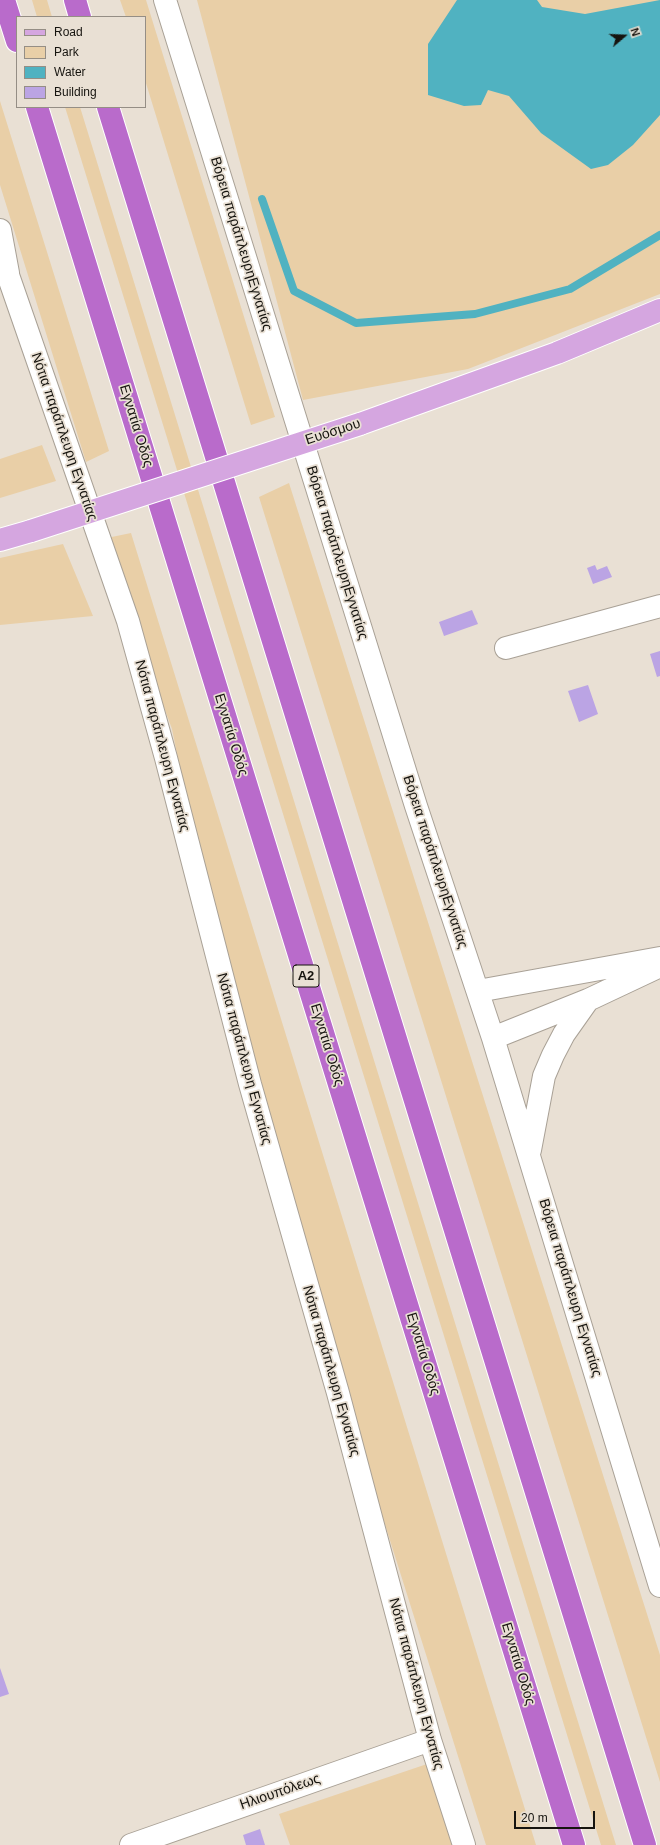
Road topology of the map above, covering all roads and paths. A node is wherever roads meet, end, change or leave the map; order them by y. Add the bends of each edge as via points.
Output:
1 (4, 0) edge
2 (75, 0) edge
3 (165, 0) edge
4 (80, 16) edge
5 (16, 38) edge
6 (37, 108) edge
7 (108, 108) edge
8 (0, 230) edge
9 (4, 269) edge
10 (660, 310) edge
11 (0, 540) edge
12 (660, 606) edge
13 (506, 648) dead end
14 (660, 958) edge
15 (660, 966) edge
16 (478, 991) junction
17 (588, 1000) junction
18 (493, 1038) junction
19 (529, 1155) junction
20 (660, 1586) edge
21 (430, 1740) junction
22 (131, 1845) edge
23 (464, 1845) edge
24 (574, 1845) edge
25 (645, 1845) edge

1 - 5 highway
2 - 4 highway
3 - 16 street, Βόρεια παράπλευρηΕγνατίας via 414,799
6 - 24 highway, Εγνατία Οδός / Α2
7 - 25 highway
8 - 9 street, Νότια παράπλευρη Εγνατίας
9 - 21 street, Νότια παράπλευρη Εγνατίας via 128,621 250,1084 338,1393
10 - 11 main road, Ευόσμου, bridge via 557,353 360,424
12 - 13 street
14 - 16 street
15 - 17 street
16 - 18 street, Βόρεια παράπλευρη Εγνατίας
17 - 18 street
17 - 19 street via 564,1034 544,1076
18 - 19 street, Βόρεια παράπλευρη Εγνατίας
19 - 20 street, Βόρεια παράπλευρη Εγνατίας
21 - 22 street, Ηλιουπόλεως
21 - 23 street, Νότια παράπλευρη Εγνατίας

